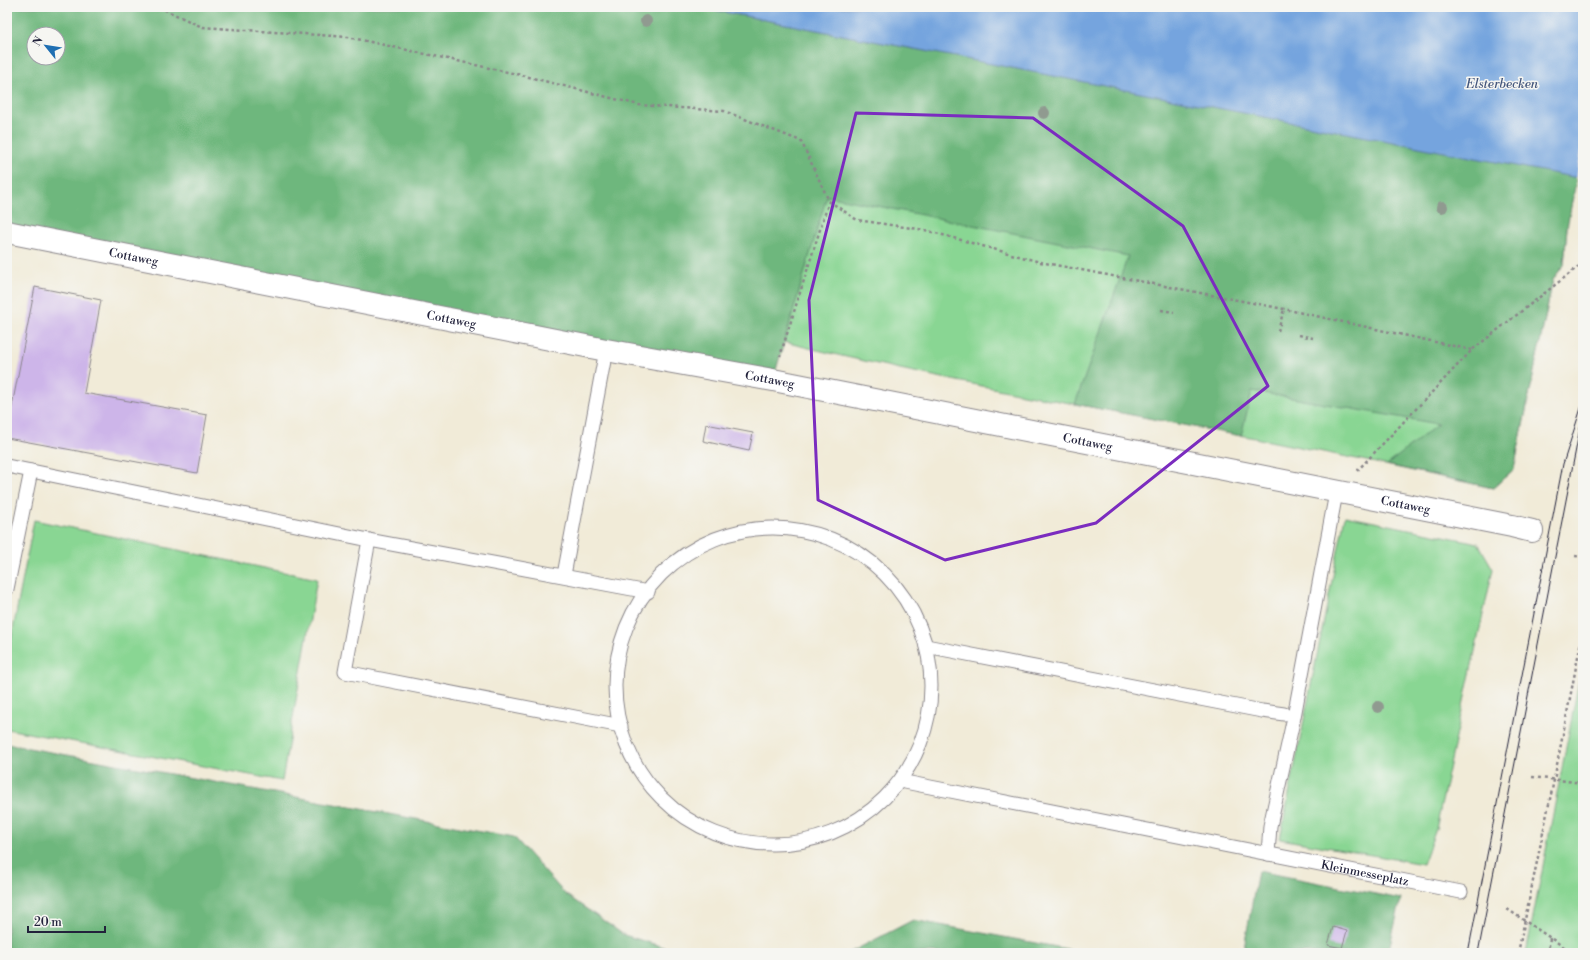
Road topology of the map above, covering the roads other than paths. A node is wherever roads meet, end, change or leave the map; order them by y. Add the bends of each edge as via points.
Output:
1 (7, 232) edge
2 (606, 350) junction
3 (7, 466) edge
4 (31, 471) junction
5 (1336, 492) junction
6 (1532, 531) dead end
7 (369, 540) junction
8 (564, 575) junction
9 (7, 589) edge
10 (648, 592) junction
11 (926, 646) junction
12 (1284, 714) dead end
13 (621, 726) junction
14 (900, 781) junction
15 (1268, 854) junction
16 (1461, 892) dead end

1 - 2 street, Cottaweg
2 - 5 street, Cottaweg via 773,380
2 - 8 lane
3 - 4 lane
4 - 7 lane
4 - 9 lane
5 - 6 street, Cottaweg
5 - 15 lane via 1294,717 1270,826
7 - 8 lane
7 - 13 lane via 345,672
8 - 10 lane
10 - 11 lane via 671,566 684,556 722,537 761,529 802,531 838,542 875,565 903,596 914,615
10 - 13 lane via 636,609 618,657 617,707
11 - 12 lane via 1262,712
11 - 14 lane via 930,666 929,715 922,738
13 - 14 lane via 626,743 643,776 658,794 674,809 704,828 744,842 785,844 819,838 863,816 883,800
14 - 15 lane, Kleinmesseplatz
15 - 16 lane, Kleinmesseplatz

